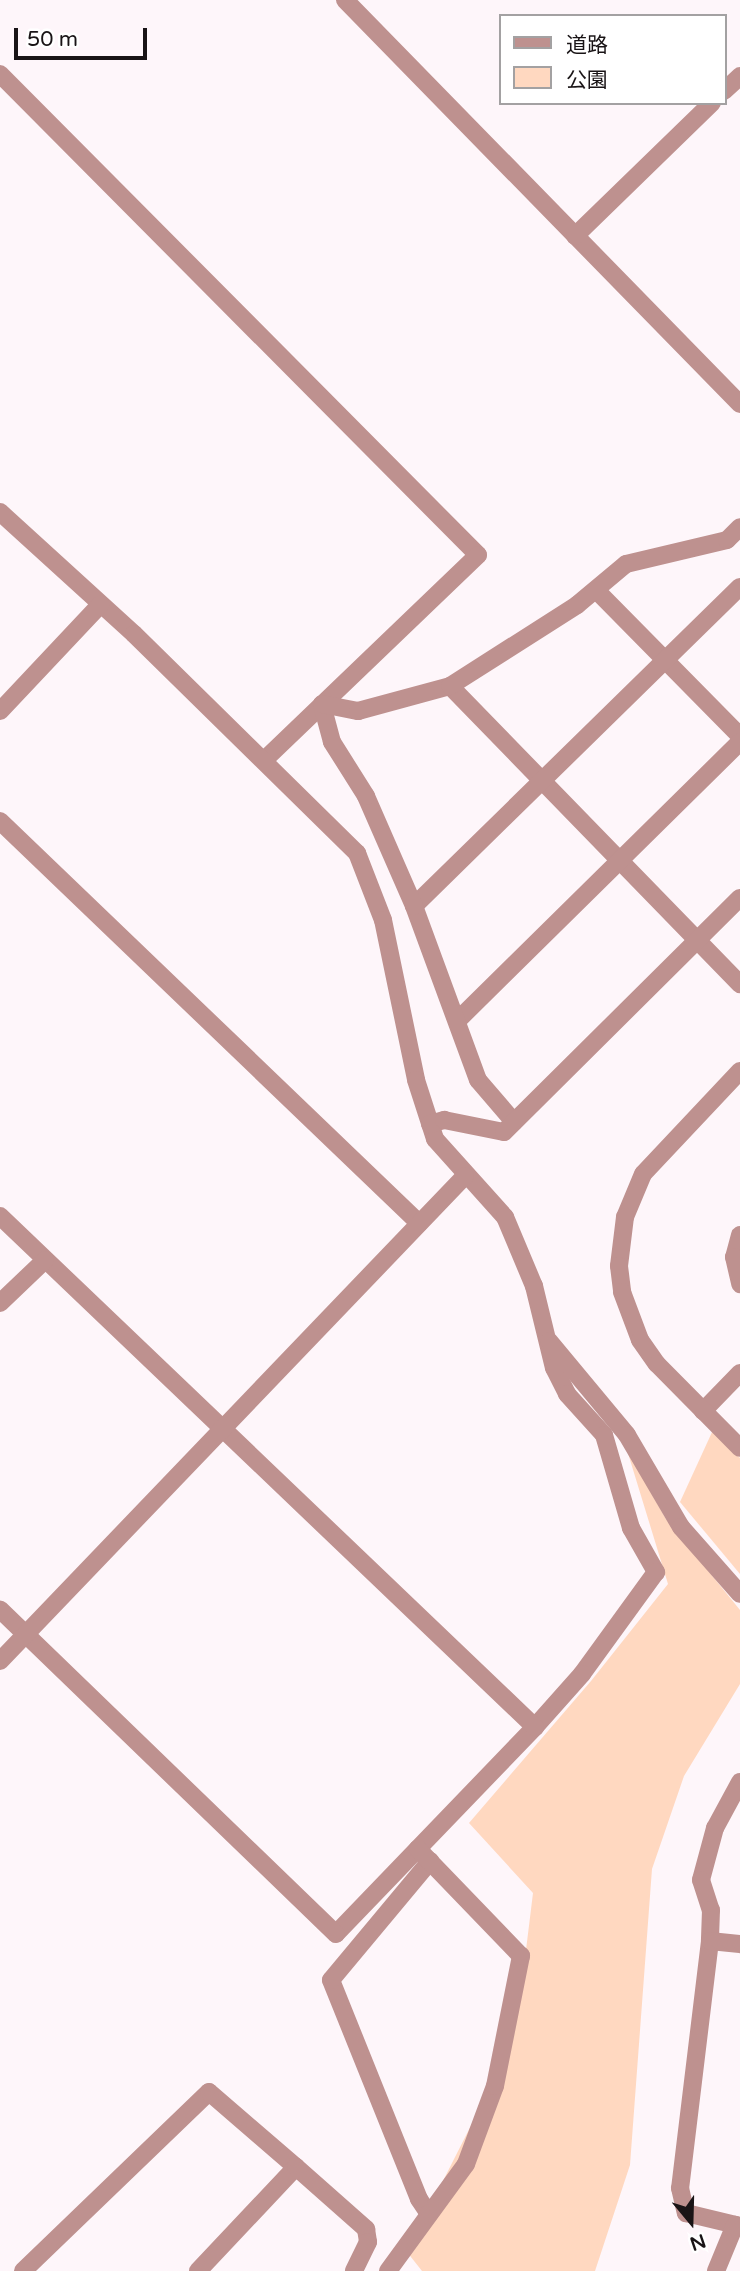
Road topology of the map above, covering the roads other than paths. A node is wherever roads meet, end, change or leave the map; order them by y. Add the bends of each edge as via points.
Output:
1 (345, 0) edge
2 (0, 74) edge
3 (740, 76) edge
4 (726, 89) edge
5 (710, 105) edge
6 (575, 236) junction
7 (740, 404) edge
8 (0, 512) edge
9 (740, 527) edge
10 (740, 587) edge
11 (596, 590) junction
12 (100, 605) junction
13 (664, 660) junction
14 (450, 685) junction
15 (322, 704) junction
16 (0, 711) edge
17 (740, 736) edge
18 (740, 743) edge
19 (264, 760) junction
20 (541, 779) junction
21 (0, 821) edge
22 (619, 861) junction
23 (740, 898) edge
24 (414, 906) junction
25 (697, 940) junction
26 (740, 984) edge
27 (457, 1021) junction
28 (740, 1072) edge
29 (514, 1122) junction
30 (430, 1125) junction
31 (465, 1176) junction
32 (0, 1216) edge
33 (419, 1223) junction
34 (740, 1235) edge
35 (45, 1260) junction
36 (740, 1284) edge
37 (0, 1303) edge
38 (549, 1341) junction
39 (740, 1373) edge
40 (703, 1410) junction
41 (221, 1428) junction
42 (740, 1448) edge
43 (740, 1594) edge
44 (0, 1610) edge
45 (25, 1634) junction
46 (0, 1661) edge
47 (535, 1727) junction
48 (740, 1782) edge
49 (424, 1855) junction
50 (709, 1941) junction
51 (740, 1944) edge
52 (296, 2167) junction
53 (429, 2214) junction
54 (737, 2226) edge
55 (23, 2271) edge
56 (198, 2271) edge
57 (354, 2271) edge
58 (388, 2271) edge
59 (716, 2271) edge

1 - 6 street
2 - 15 street via 478,555
3 - 4 street
5 - 6 street
6 - 7 street
8 - 12 street
9 - 11 street via 727,540 626,565
10 - 13 street
11 - 13 street
11 - 14 street via 476,673
12 - 16 street
12 - 19 street
13 - 17 street
13 - 20 street
14 - 15 street via 358,711
14 - 20 street
15 - 19 street
15 - 24 street via 332,742 366,796
18 - 22 street
19 - 30 street via 357,853 383,920 416,1080
20 - 22 street
20 - 24 street
21 - 33 street
22 - 25 street
22 - 27 street
23 - 25 street
24 - 27 street
25 - 26 street
25 - 29 street
27 - 29 street via 478,1080
28 - 40 street via 643,1174 620,1242 622,1292 640,1340
29 - 30 street via 503,1132 444,1119
30 - 31 street via 435,1139
31 - 33 street
31 - 38 street via 505,1217 534,1286
32 - 35 street
33 - 41 street
34 - 36 street via 734,1257
35 - 37 street
35 - 41 street via 128,1333
38 - 43 street via 627,1435 681,1527
38 - 47 street via 566,1394 604,1435 631,1528 656,1572 591,1663
39 - 40 street
40 - 42 street
41 - 45 street
41 - 47 street
44 - 45 street
45 - 46 street
45 - 49 street via 336,1934
47 - 49 street
48 - 50 street via 715,1828 701,1880 711,1910
49 - 53 street via 331,1980
49 - 53 street via 521,1956 495,2086 466,2164
50 - 51 street
50 - 54 street via 680,2203 694,2217
52 - 55 street via 209,2092
52 - 56 street
52 - 57 street via 366,2229 368,2242
53 - 58 street
54 - 59 street

